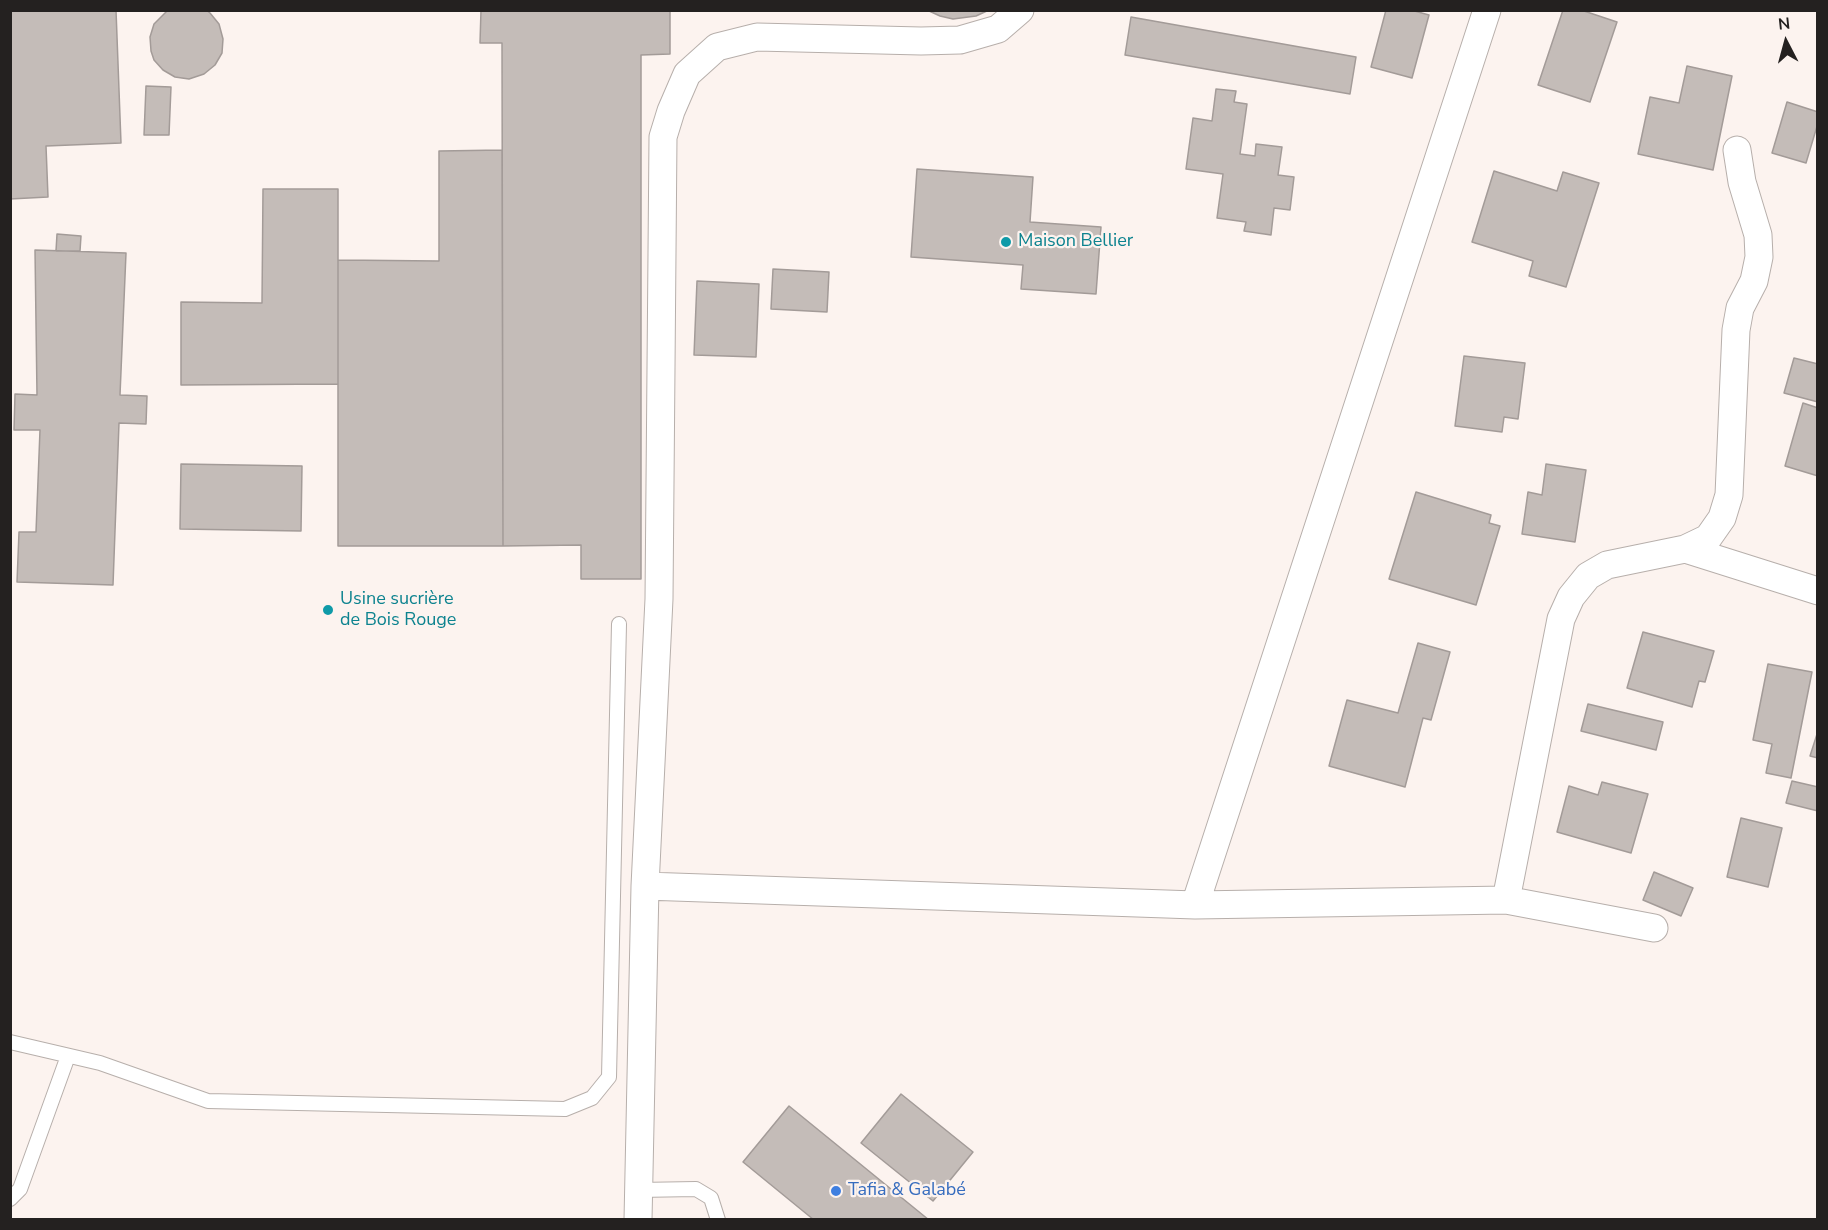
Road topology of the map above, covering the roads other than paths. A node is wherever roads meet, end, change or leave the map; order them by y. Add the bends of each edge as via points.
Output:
1 (1020, 10) edge
2 (1487, 10) edge
3 (1737, 150) dead end
4 (1685, 549) junction
5 (1818, 591) edge
6 (619, 624) dead end
7 (645, 886) junction
8 (1506, 900) junction
9 (1195, 905) junction
10 (1654, 928) dead end
11 (10, 1042) edge
12 (68, 1056) junction
13 (638, 1190) junction
14 (10, 1199) edge
15 (638, 1220) edge
16 (718, 1220) edge

1 - 7 street via 998,29 960,40 758,37 717,47 687,74 671,111 663,137 659,599
2 - 9 street
3 - 4 street via 1758,235 1759,257 1736,330 1729,495 1722,518 1708,538
4 - 5 street
4 - 8 street via 1607,565 1588,576 1571,597 1561,619
6 - 12 lane via 609,1077 592,1098 565,1109 208,1101 100,1063
7 - 9 street
7 - 13 street
8 - 9 street
8 - 10 street
11 - 12 lane
12 - 14 lane via 20,1189
13 - 15 street
13 - 16 lane via 696,1189 711,1198

